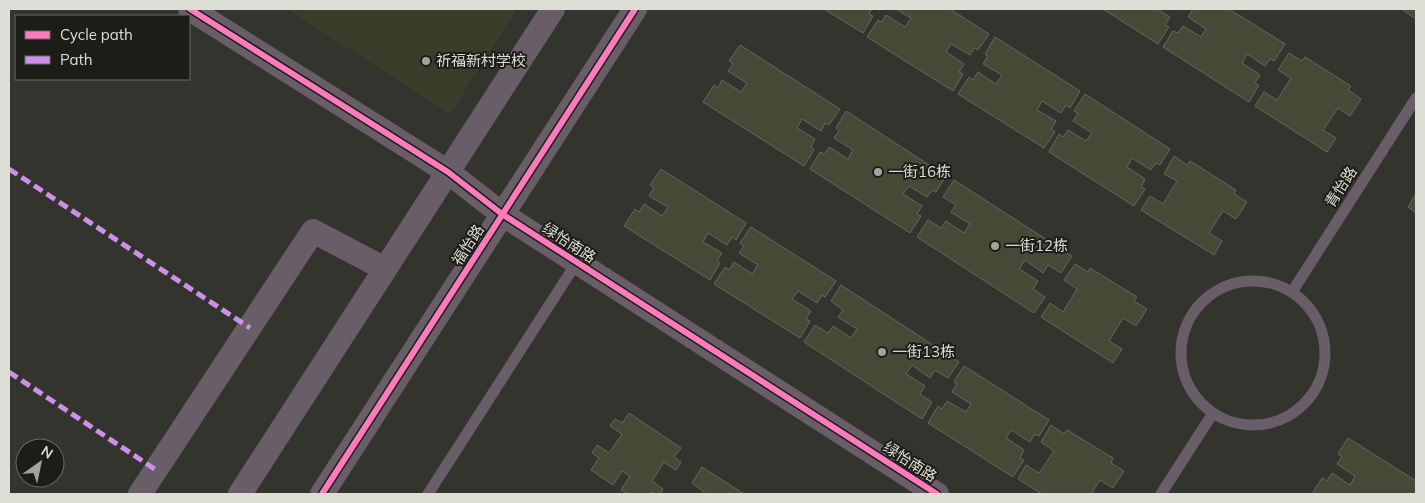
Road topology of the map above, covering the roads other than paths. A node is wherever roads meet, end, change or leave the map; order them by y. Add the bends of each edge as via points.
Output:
1 (190, 9) edge
2 (553, 9) edge
3 (635, 9) edge
4 (1416, 98) edge
5 (448, 172) junction
6 (502, 214) junction
7 (577, 262) junction
8 (385, 269) junction
9 (1292, 292) junction
10 (1213, 413) junction
11 (140, 494) edge
12 (240, 494) edge
13 (322, 494) edge
14 (428, 494) edge
15 (937, 494) edge
16 (1161, 494) edge

1 - 5 street, 绿怡南路
2 - 5 street
3 - 6 street, 福怡路
4 - 9 lane, 青怡路
5 - 6 street, 绿怡南路
5 - 8 street
6 - 7 street, 绿怡南路
6 - 13 street, 福怡路
7 - 14 lane
7 - 15 street, 绿怡南路
8 - 11 street via 313,231
8 - 12 street
9 - 10 lane via 1276,284 1242,281 1210,294 1187,321 1180,355 1183,372 1200,402
9 - 10 lane via 1316,317 1322,333 1325,350 1318,384 1296,411 1264,424 1246,425
10 - 16 lane

